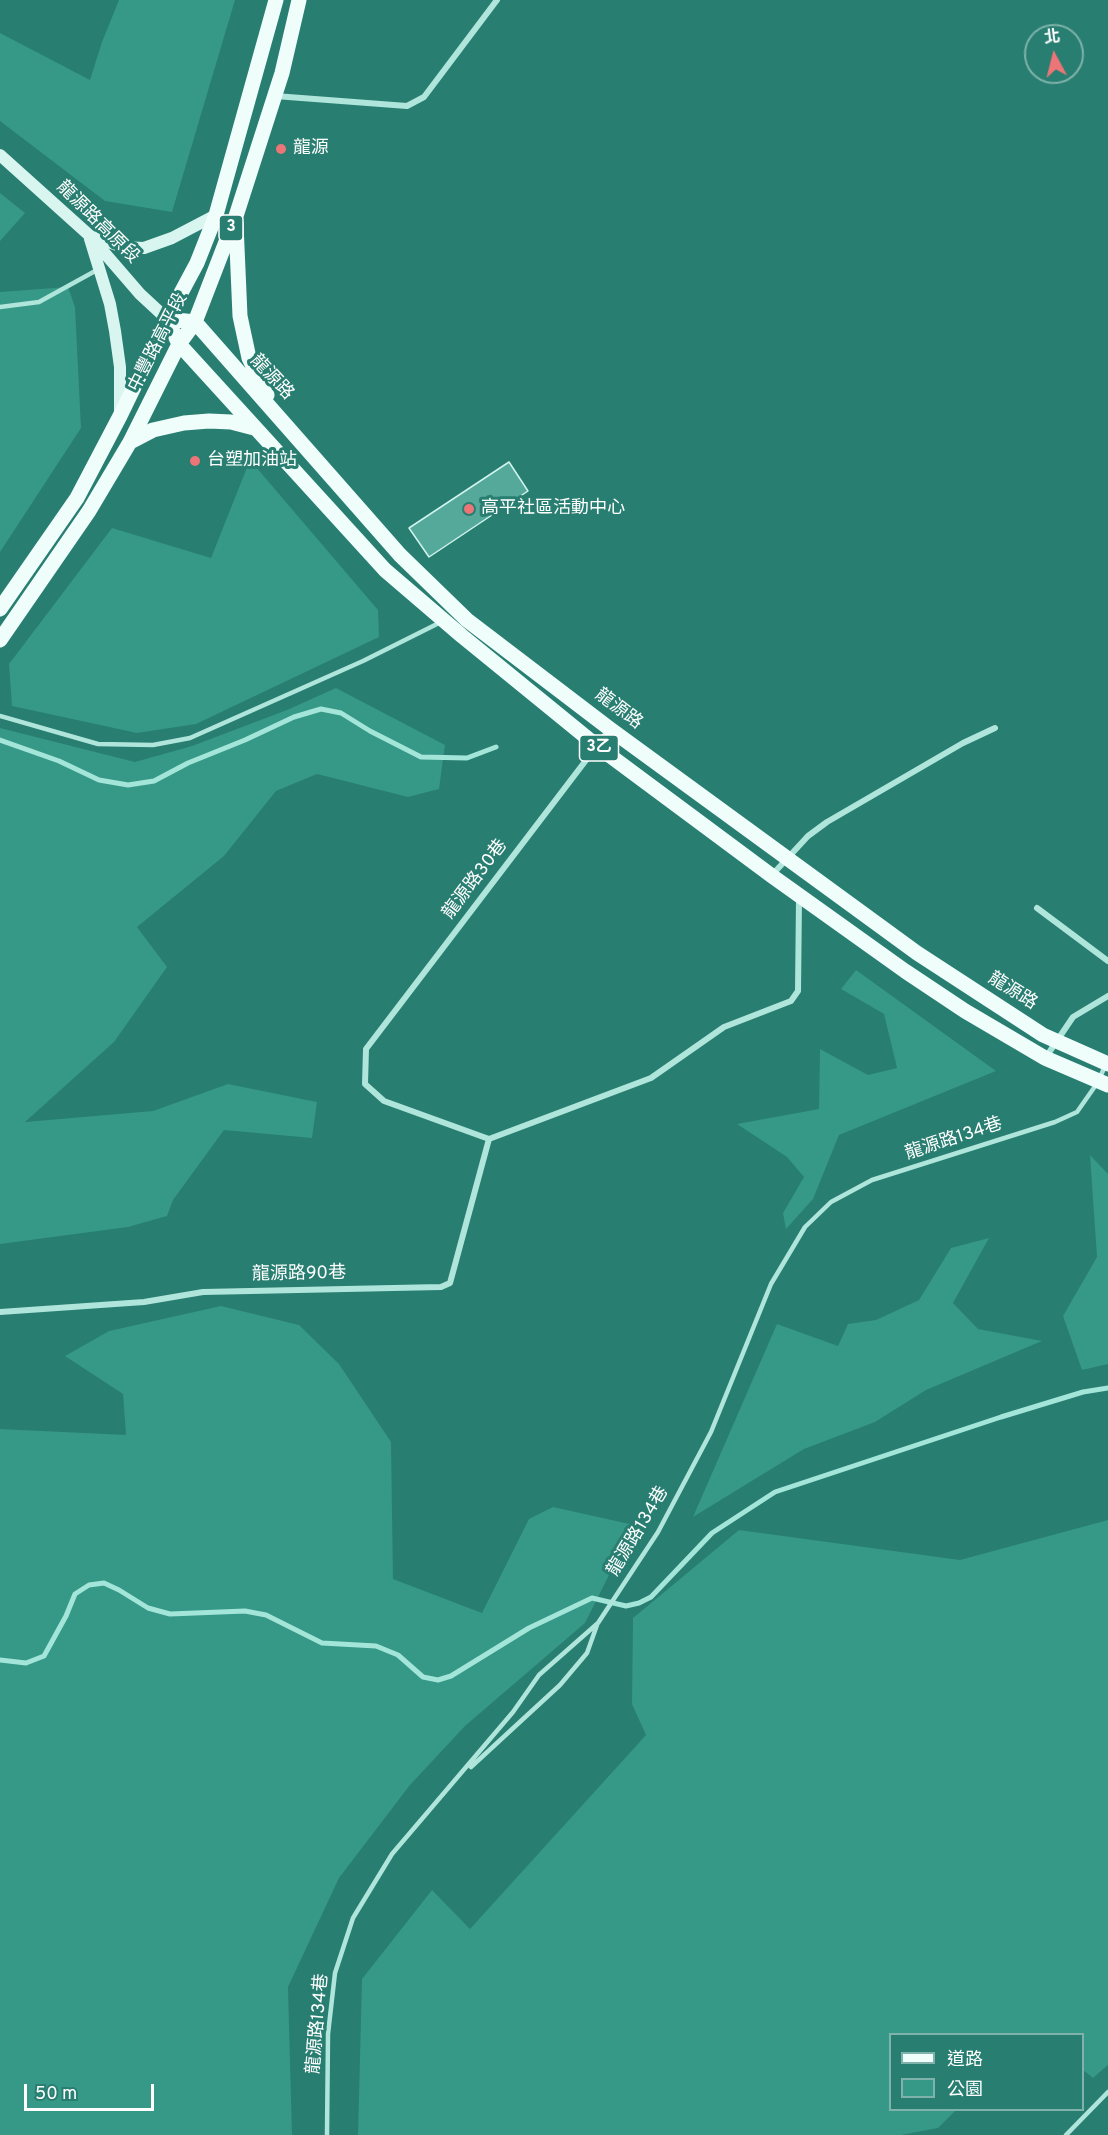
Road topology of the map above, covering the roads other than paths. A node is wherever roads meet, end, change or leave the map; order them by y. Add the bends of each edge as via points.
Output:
1 (276, 0) edge
2 (299, 0) edge
3 (497, 0) edge
4 (252, 91) junction
5 (275, 96) junction
6 (0, 155) edge
7 (216, 215) junction
8 (236, 216) junction
9 (89, 235) junction
10 (99, 268) junction
11 (0, 307) edge
12 (167, 319) junction
13 (195, 322) junction
14 (179, 344) junction
15 (275, 411) junction
16 (120, 416) junction
17 (254, 428) junction
18 (130, 442) junction
19 (0, 609) edge
20 (444, 621) junction
21 (0, 640) edge
22 (0, 716) edge
23 (995, 728) dead end
24 (610, 729) junction
25 (597, 746) junction
26 (786, 859) junction
27 (772, 876) junction
28 (799, 895) junction
29 (1036, 908) dead end
30 (1108, 961) edge
31 (1108, 996) edge
32 (1055, 1041) junction
33 (1045, 1058) junction
34 (1107, 1064) edge
35 (1103, 1083) edge
36 (489, 1140) junction
37 (0, 1312) edge
38 (597, 1623) junction
39 (456, 1781) junction
40 (1108, 2092) edge
41 (327, 2135) edge
42 (1066, 2135) edge

1 - 4 main road, 中豐路高平段 / 3
2 - 5 main road, 中豐路高平段 / 3
3 - 5 street via 424,97 407,106
4 - 5 main road
4 - 7 main road, 中豐路高平段 / 3
5 - 8 main road, 中豐路高平段 / 3
6 - 9 street, 龍源路高原段
7 - 9 street via 144,248 123,247
7 - 12 main road, 中豐路高平段 / 3 via 197,263
8 - 13 main road, 中豐路高平段 / 3
8 - 15 main road via 240,316 249,358
9 - 10 street
9 - 12 street, 龍源路高原段
10 - 11 lane via 39,302
10 - 16 street via 115,331
12 - 13 main road
12 - 14 main road, 3乙
12 - 16 main road, 中豐路高平段 / 3
13 - 14 main road, 中豐路高平段 / 3
13 - 15 main road, 龍源路 / 3乙
14 - 17 main road, 3乙
14 - 18 main road, 中豐路高平段 / 3
15 - 24 main road, 龍源路 / 3乙 via 400,555 442,597
16 - 19 main road, 中豐路高平段 / 3 via 77,498
17 - 18 main road via 231,422 184,423 153,430
17 - 20 main road, 3乙 via 385,570
18 - 21 main road, 中豐路高平段 / 3 via 89,511
20 - 22 lane via 190,738 153,746 98,744
20 - 25 main road, 3乙
23 - 26 street via 827,822
24 - 25 street, 龍源路30巷
24 - 26 main road, 龍源路 / 3乙
25 - 27 main road, 3乙
25 - 36 street, 龍源路30巷 via 366,1049 365,1084 384,1101
26 - 27 street
26 - 32 main road, 龍源路 / 3乙 via 917,952
27 - 28 main road, 3乙
28 - 33 main road, 3乙 via 965,1011
28 - 36 street via 798,991 791,1000 724,1027 651,1078
29 - 30 street
31 - 32 street via 1073,1017
32 - 33 street
32 - 34 main road, 龍源路 / 3乙
33 - 35 main road, 3乙
34 - 35 lane, 龍源路134巷
35 - 38 lane, 龍源路134巷 via 1077,1112 872,1180 831,1202 805,1227 771,1284 711,1432 658,1532
36 - 37 street, 龍源路90巷 via 450,1282 441,1287 202,1292 144,1302
38 - 39 lane, 龍源路134巷 via 539,1675
38 - 39 lane via 587,1653 560,1685
39 - 41 lane, 龍源路134巷 via 392,1854 353,1918 335,1973 328,2034
40 - 42 lane

